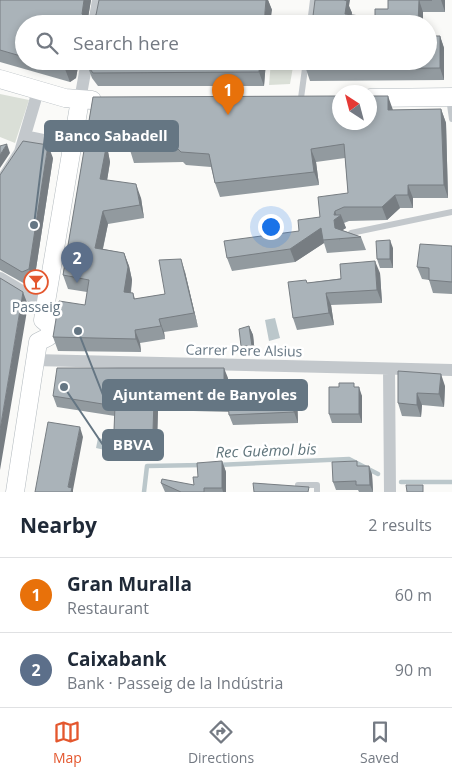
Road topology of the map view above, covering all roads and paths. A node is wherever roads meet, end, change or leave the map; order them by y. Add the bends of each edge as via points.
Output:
1 (98, 0) edge
2 (313, 0) edge
3 (96, 15) edge
4 (311, 15) edge
5 (85, 70) edge
6 (305, 70) edge
7 (0, 79) edge
8 (38, 91) junction
9 (450, 96) edge
10 (282, 98) edge
11 (301, 98) junction
12 (320, 98) edge
13 (377, 98) edge
14 (80, 100) junction
15 (108, 100) edge
16 (452, 119) edge
17 (25, 136) junction
18 (73, 146) junction
19 (0, 183) edge
20 (452, 212) edge
21 (351, 233) edge
22 (0, 278) edge
23 (48, 293) junction
24 (34, 360) junction
25 (389, 369) junction
26 (452, 370) edge
27 (298, 485) edge
28 (15, 492) edge
29 (317, 492) edge
30 (390, 492) edge

1 - 3 street
2 - 4 lane
5 - 14 street
6 - 11 lane
7 - 8 street
8 - 14 street
8 - 17 street
9 - 13 street
9 - 16 lane
10 - 11 street
11 - 12 street
14 - 15 street
14 - 18 street
17 - 18 street
17 - 19 street via 20,152
18 - 23 street
20 - 21 lane
22 - 23 street via 30,296
23 - 24 street via 43,320 51,331 48,337 38,342
24 - 25 street, Carrer Pere Alsius
24 - 28 street
25 - 26 street, Carrer Pere Alsius
25 - 30 street
27 - 29 lane via 318,486

